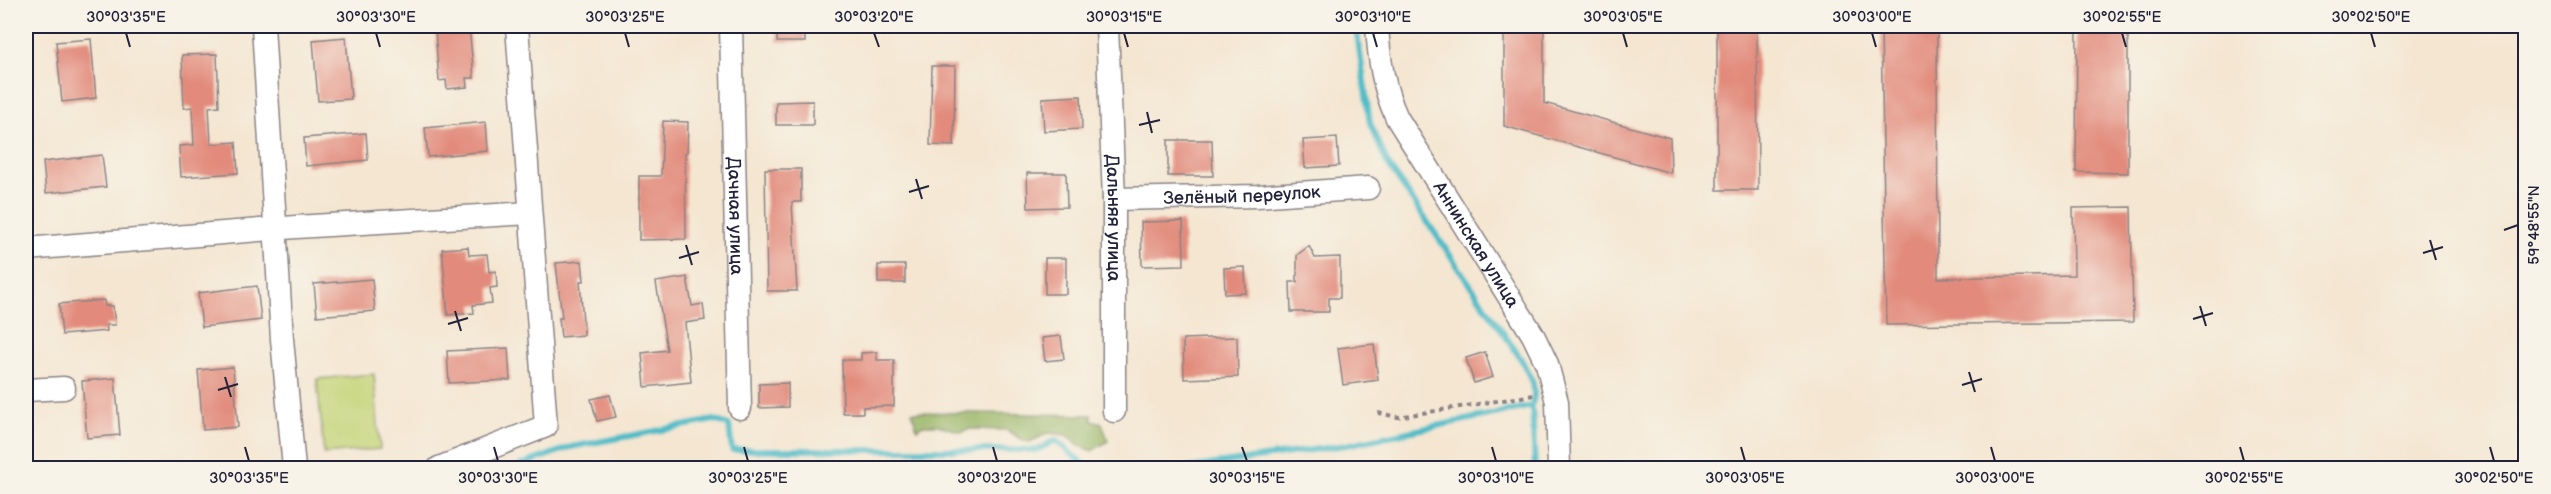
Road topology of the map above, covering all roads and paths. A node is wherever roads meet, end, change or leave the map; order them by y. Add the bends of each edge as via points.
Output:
1 (263, 26) edge
2 (517, 26) edge
3 (731, 26) edge
4 (1107, 26) edge
5 (1377, 26) edge
6 (1368, 188) dead end
7 (1114, 198) junction
8 (530, 213) junction
9 (276, 228) junction
10 (26, 249) edge
11 (64, 388) dead end
12 (26, 390) edge
13 (1524, 398) dead end
14 (740, 408) dead end
15 (1114, 411) dead end
16 (1378, 413) dead end
17 (294, 468) edge
18 (439, 468) edge
19 (1559, 468) edge

1 - 9 street
2 - 8 street
3 - 14 street, Дачная улица
4 - 7 street, Дальняя улица
5 - 19 street, Аннинская улица via 1382,73 1397,118 1547,363 1557,402
6 - 7 street, Зелёный переулок via 1257,196
7 - 15 street, Дальняя улица
8 - 9 street
8 - 18 street via 546,426
9 - 10 street
9 - 17 street
11 - 12 street
13 - 16 path via 1398,417

